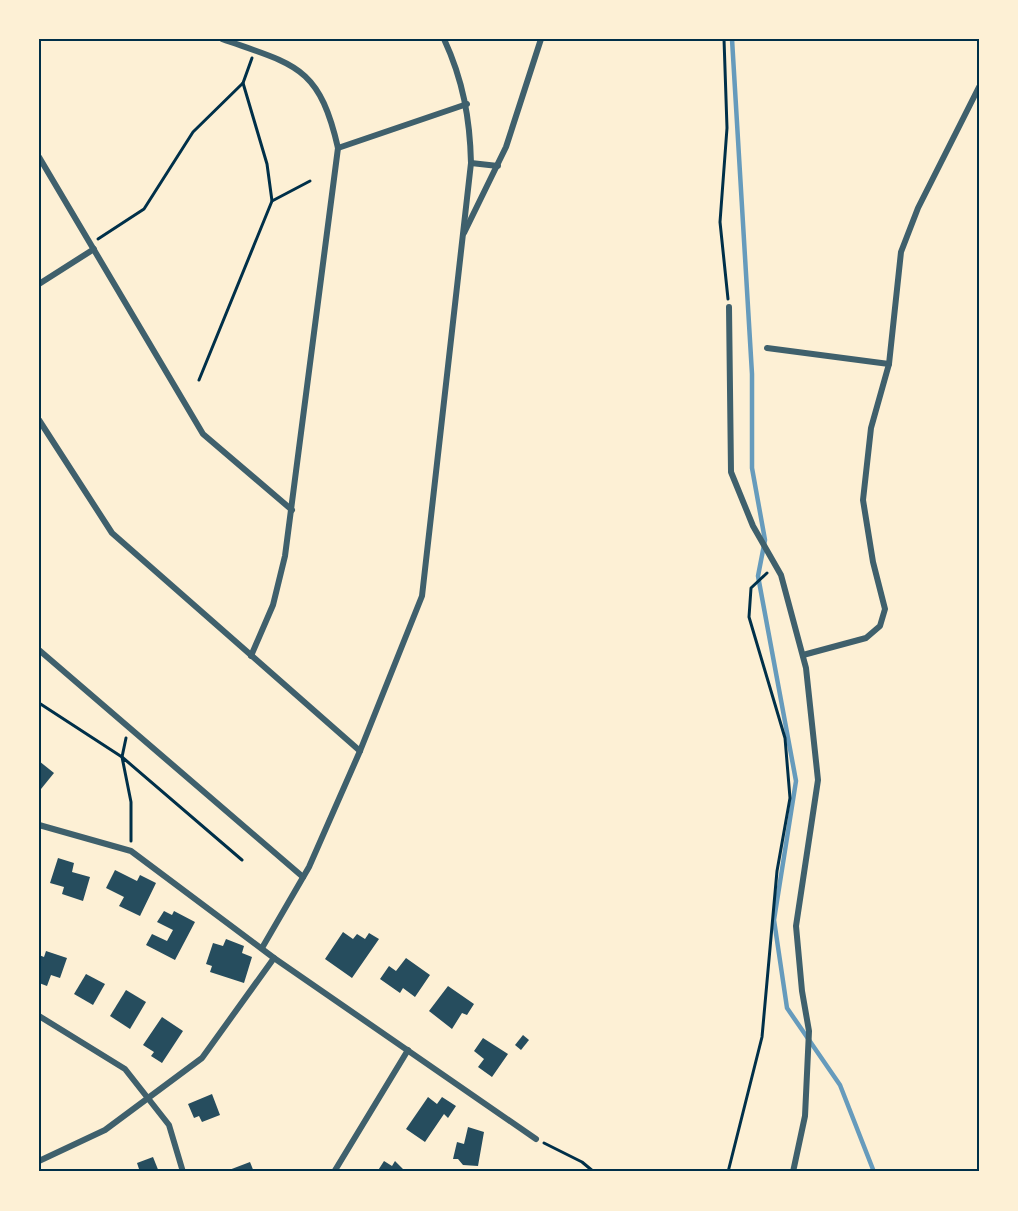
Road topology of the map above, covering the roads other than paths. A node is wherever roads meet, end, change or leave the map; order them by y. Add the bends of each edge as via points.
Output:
1 (222, 39) edge
2 (444, 39) edge
3 (541, 39) edge
4 (979, 87) edge
5 (467, 104) junction
6 (338, 148) junction
7 (39, 157) edge
8 (471, 164) junction
9 (498, 166) junction
10 (461, 237) junction
11 (94, 249) junction
12 (39, 284) edge
13 (729, 307) road end
14 (767, 348) dead end
15 (889, 364) junction
16 (39, 420) edge
17 (292, 510) junction
18 (39, 650) edge
19 (803, 655) junction
20 (251, 656) junction
21 (360, 751) junction
22 (39, 825) edge
23 (303, 878) junction
24 (262, 948) junction
25 (274, 958) junction
26 (39, 1016) edge
27 (408, 1050) junction
28 (148, 1099) junction
29 (536, 1139) road end
30 (39, 1161) edge
31 (183, 1172) edge
32 (334, 1172) edge
33 (793, 1172) edge

1 - 6 street via 299,69 319,92 331,118
2 - 5 street via 458,69
3 - 9 street
4 - 15 street via 918,208 901,252
5 - 6 street
5 - 8 street
6 - 17 street
7 - 11 street
8 - 9 street
8 - 10 street
9 - 10 street
10 - 21 street via 422,596
11 - 12 street
11 - 17 street via 203,434
13 - 19 street via 731,472 753,526 781,575
14 - 15 street
15 - 19 street via 871,428 863,500 885,609 880,626 866,638
16 - 20 street via 112,533
17 - 20 street via 273,605
18 - 23 street
19 - 33 street via 818,780 796,926 809,1032 805,1116
20 - 21 street
21 - 23 street
22 - 24 street via 130,851
23 - 24 street
24 - 25 street
25 - 27 street
25 - 28 street via 202,1058
26 - 28 street via 125,1069
27 - 29 street
27 - 32 street
28 - 30 street via 105,1130
28 - 31 street via 169,1125

